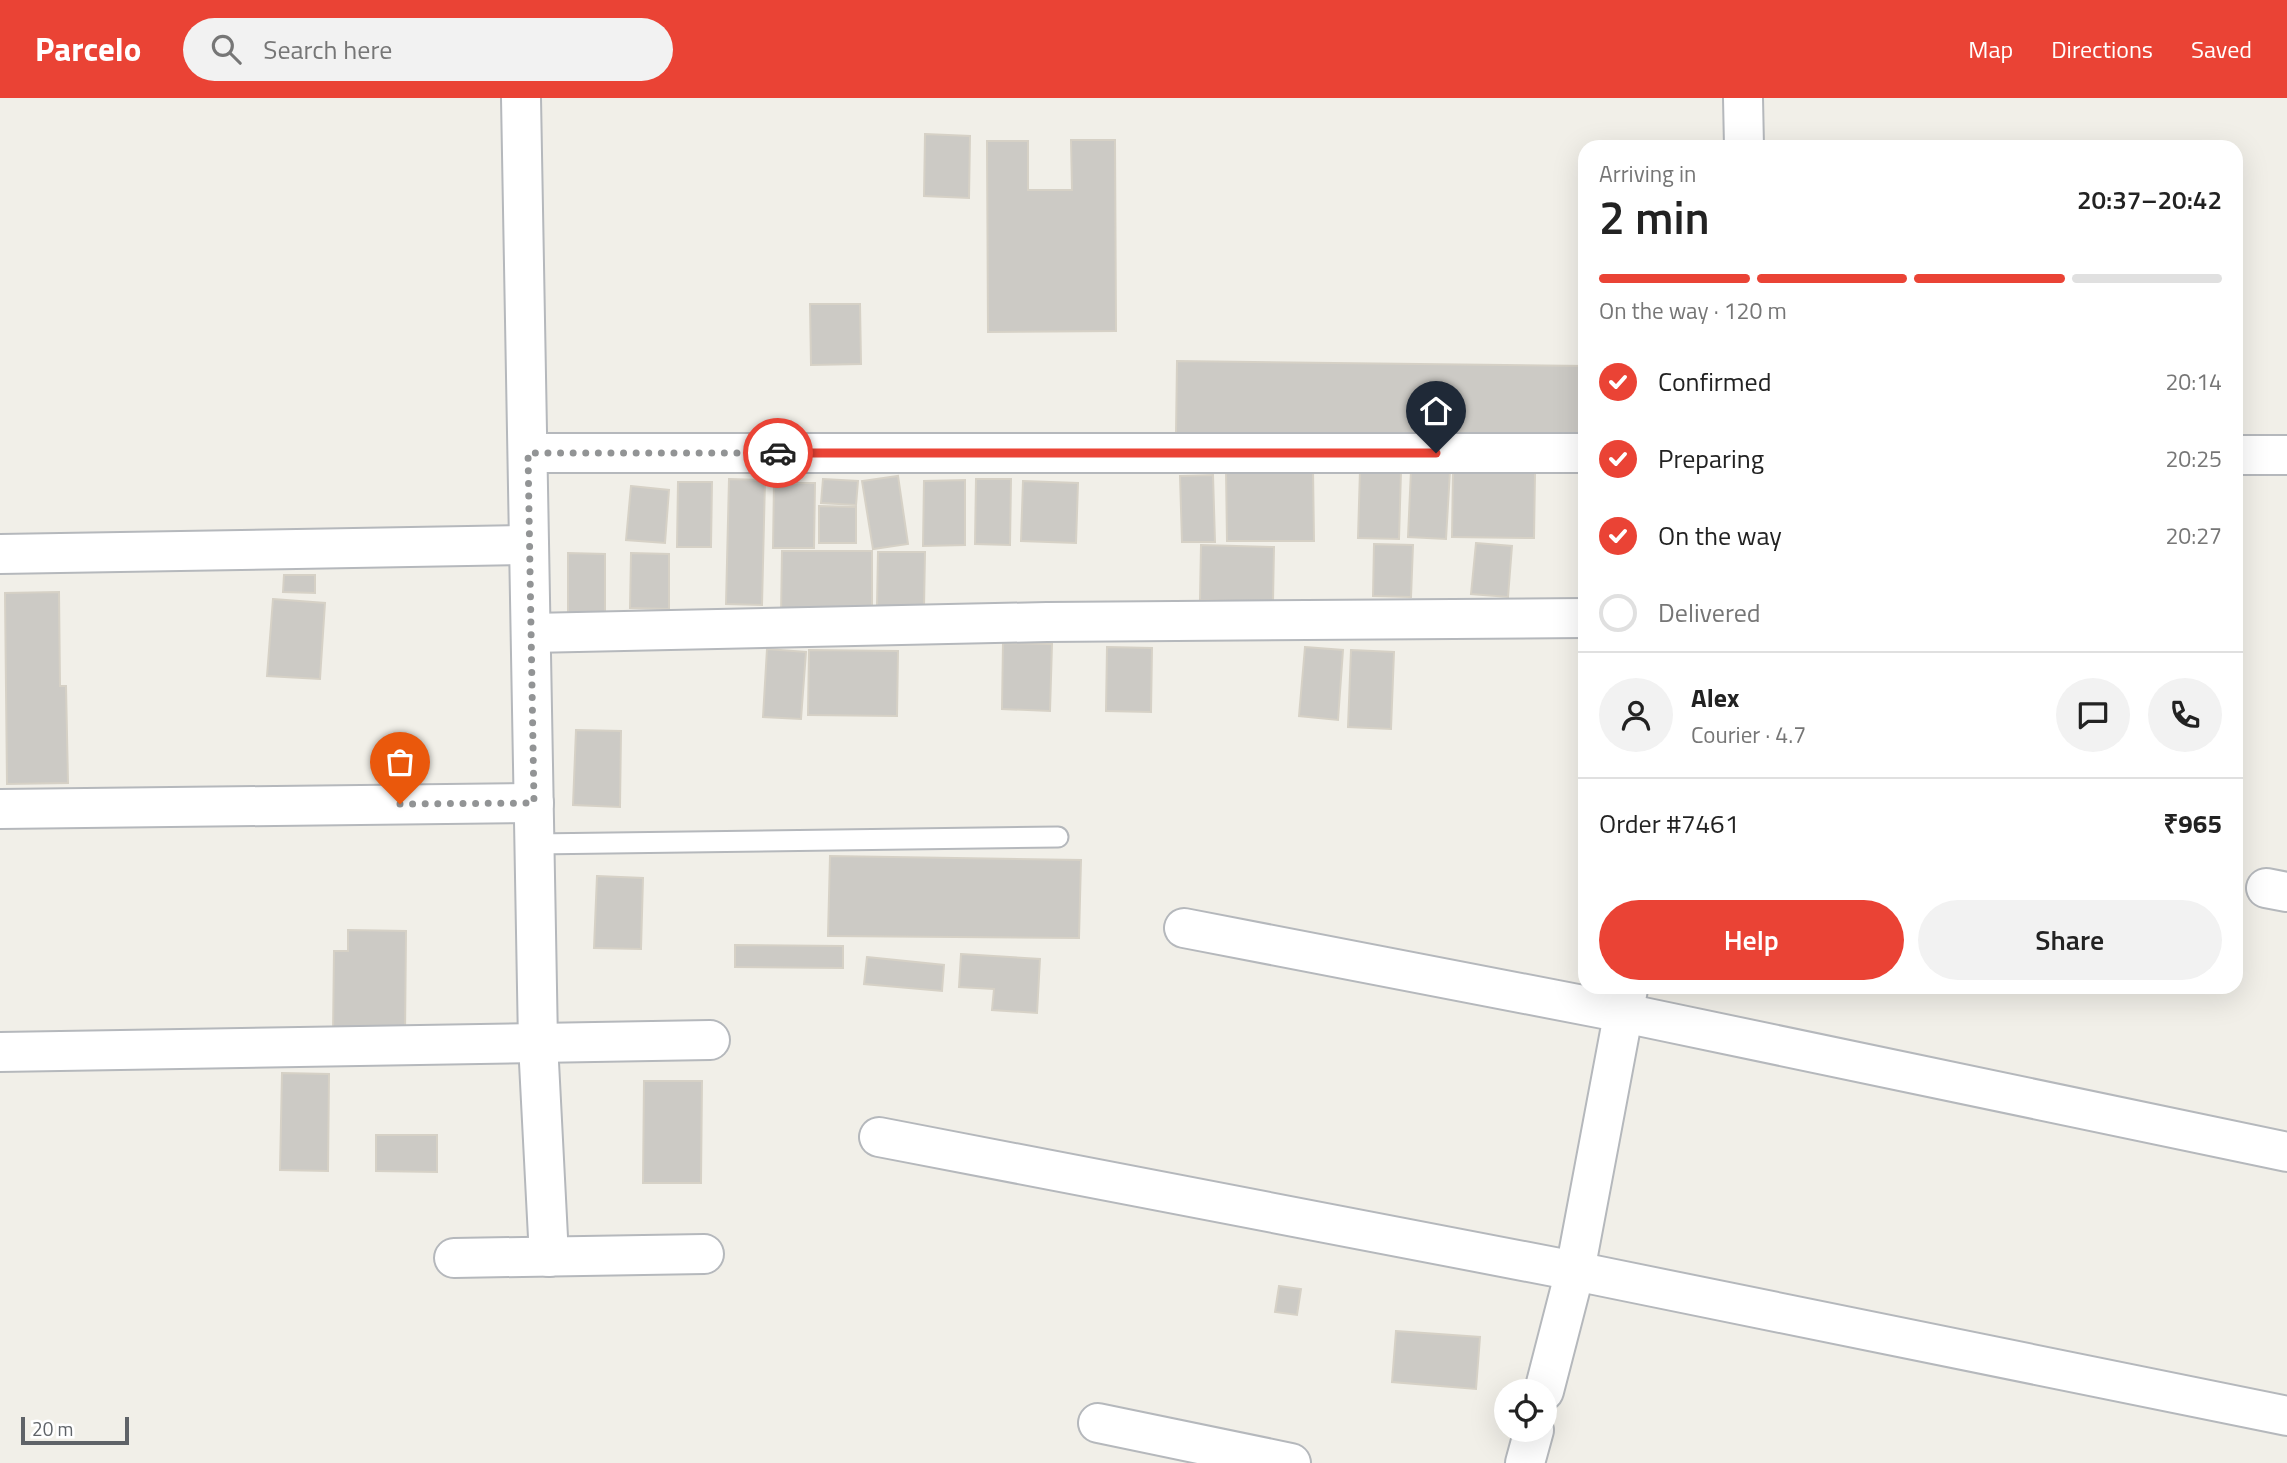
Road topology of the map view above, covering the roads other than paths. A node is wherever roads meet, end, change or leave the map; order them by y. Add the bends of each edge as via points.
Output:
1 (521, 98) edge
2 (1742, 98) edge
3 (1744, 140) edge
4 (528, 453) junction
5 (1578, 453) edge
6 (2243, 455) edge
7 (2287, 455) edge
8 (529, 545) junction
9 (0, 554) edge
10 (1578, 618) edge
11 (531, 633) junction
12 (534, 803) junction
13 (0, 809) edge
14 (1058, 837) dead end
15 (534, 844) junction
16 (1184, 928) dead end
17 (1578, 992) edge
18 (1589, 994) edge
19 (1626, 1000) edge
20 (710, 1040) dead end
21 (538, 1043) junction
22 (0, 1052) edge
23 (879, 1138) dead end
24 (2287, 1152) edge
25 (704, 1254) dead end
26 (549, 1257) junction
27 (454, 1258) dead end
28 (1575, 1271) junction
29 (1547, 1379) edge
30 (2287, 1416) edge
31 (1098, 1423) dead end
32 (1531, 1442) edge
33 (1291, 1463) edge
34 (1525, 1463) edge

1 - 4 street
2 - 3 street
4 - 5 street
4 - 8 street
6 - 7 street
8 - 9 street
8 - 11 street
10 - 11 street via 1047,622
11 - 12 street
12 - 13 street
12 - 15 street
14 - 15 lane
15 - 21 street
16 - 17 street
18 - 19 street
19 - 24 street
19 - 28 street
20 - 21 street
21 - 22 street
21 - 26 street
23 - 28 street
25 - 26 street
26 - 27 street
28 - 29 street
28 - 30 street
31 - 33 street
32 - 34 street

